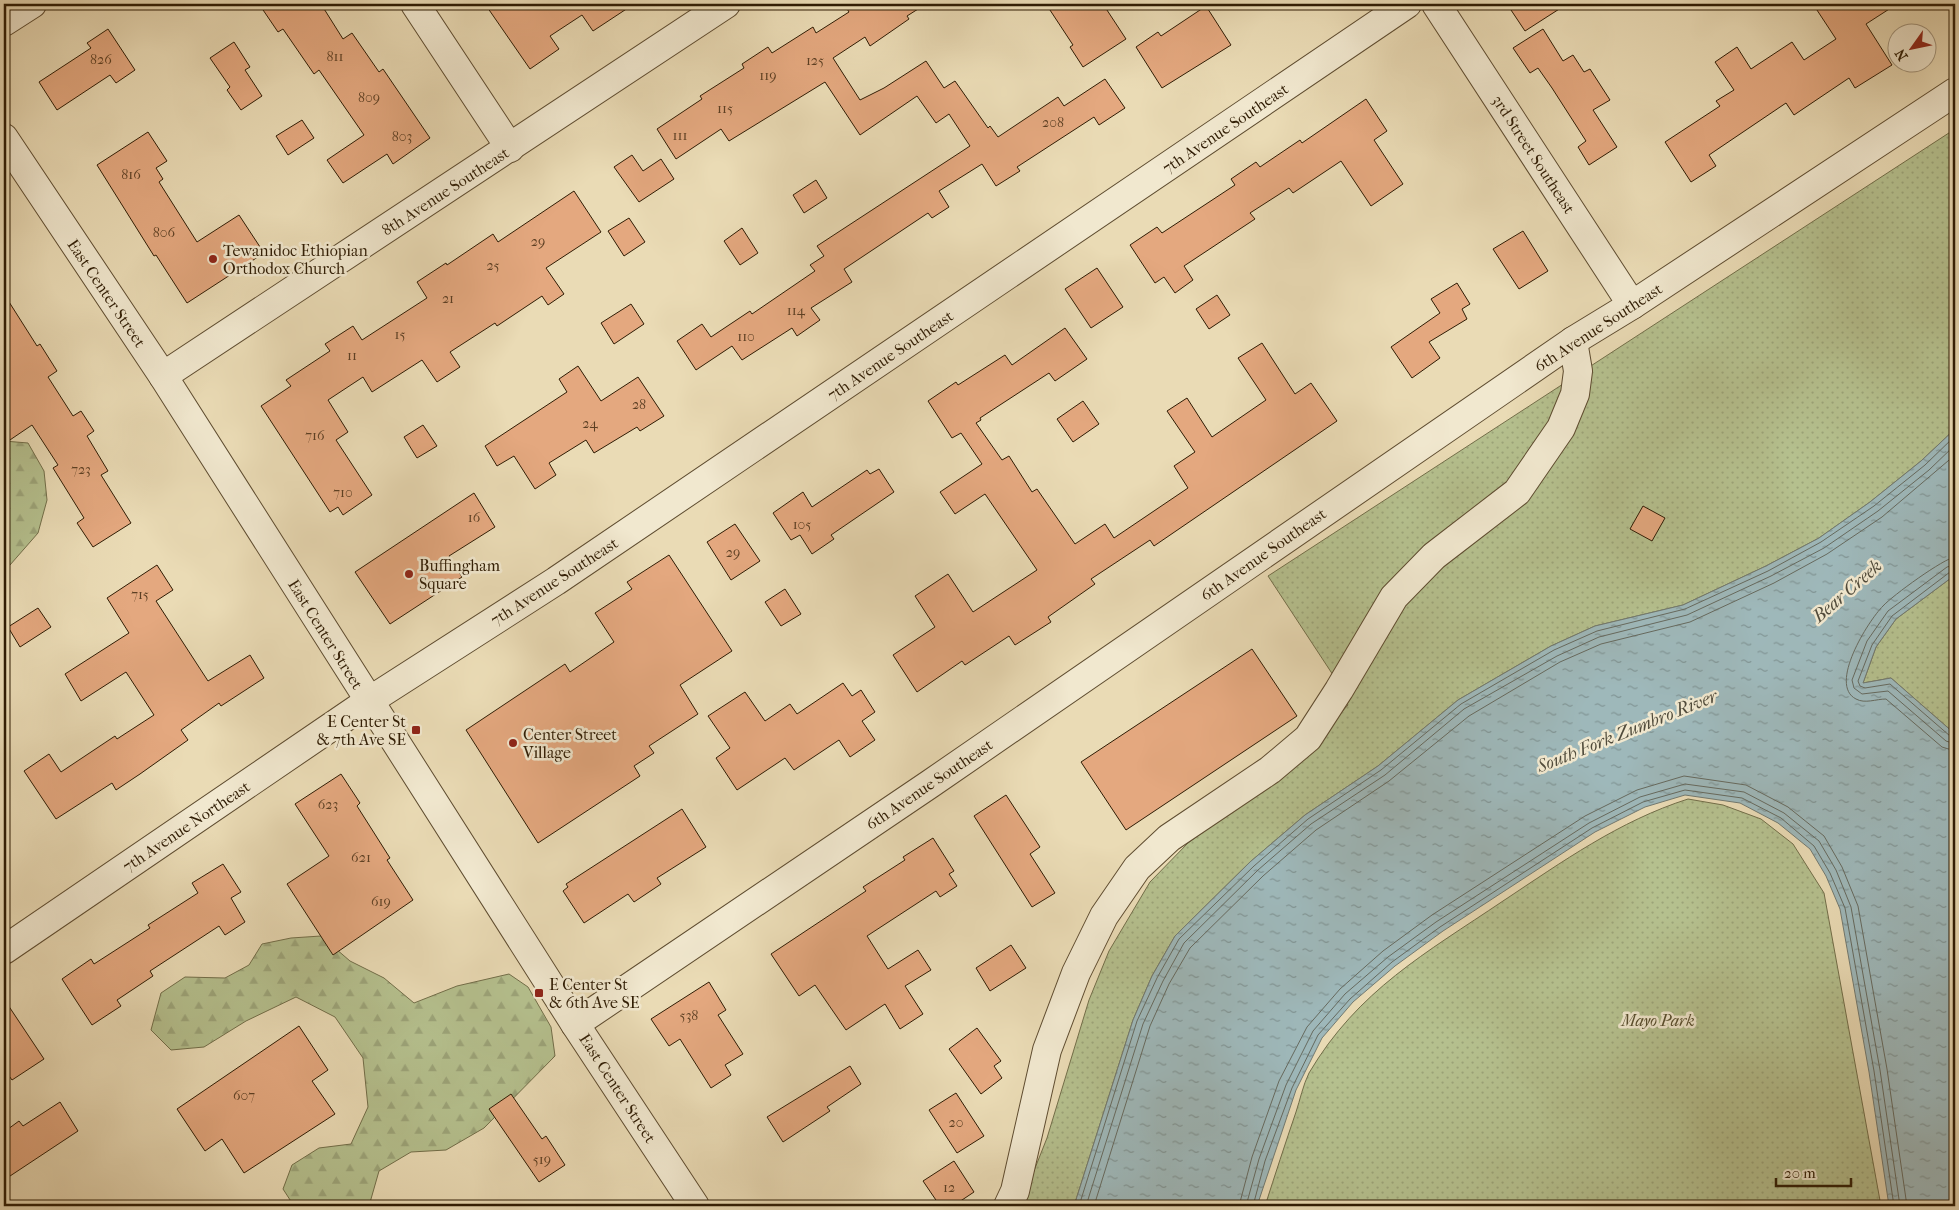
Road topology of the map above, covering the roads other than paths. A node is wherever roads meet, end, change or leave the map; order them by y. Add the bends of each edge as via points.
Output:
1 (32, 4) edge
2 (415, 4) edge
3 (726, 4) edge
4 (1407, 4) edge
5 (1436, 4) edge
6 (4, 22) edge
7 (1955, 92) edge
8 (4, 138) edge
9 (510, 148) junction
10 (1632, 305) junction
11 (1573, 341) junction
12 (163, 376) junction
13 (369, 701) junction
14 (4, 950) edge
15 (575, 1024) junction
16 (695, 1206) edge
17 (1008, 1206) edge

1 - 6 street
2 - 9 street
3 - 9 street, 8th Avenue Southeast
4 - 13 street, 7th Avenue Southeast via 556,581
5 - 10 street, 3rd Street Southeast
7 - 10 street, 6th Avenue Southeast
8 - 12 street, East Center Street
9 - 12 street, 8th Avenue Southeast
10 - 11 street, 6th Avenue Southeast
11 - 15 street, 6th Avenue Southeast
11 - 17 street via 1578,371 1575,394 1561,428 1517,492 1434,556 1394,597 1308,738 1270,770 1169,838 1137,868 1104,916 1076,974 1047,1050 1015,1191
12 - 13 street, East Center Street
13 - 14 street, 7th Avenue Northeast
13 - 15 street, East Center Street
15 - 16 street, East Center Street

